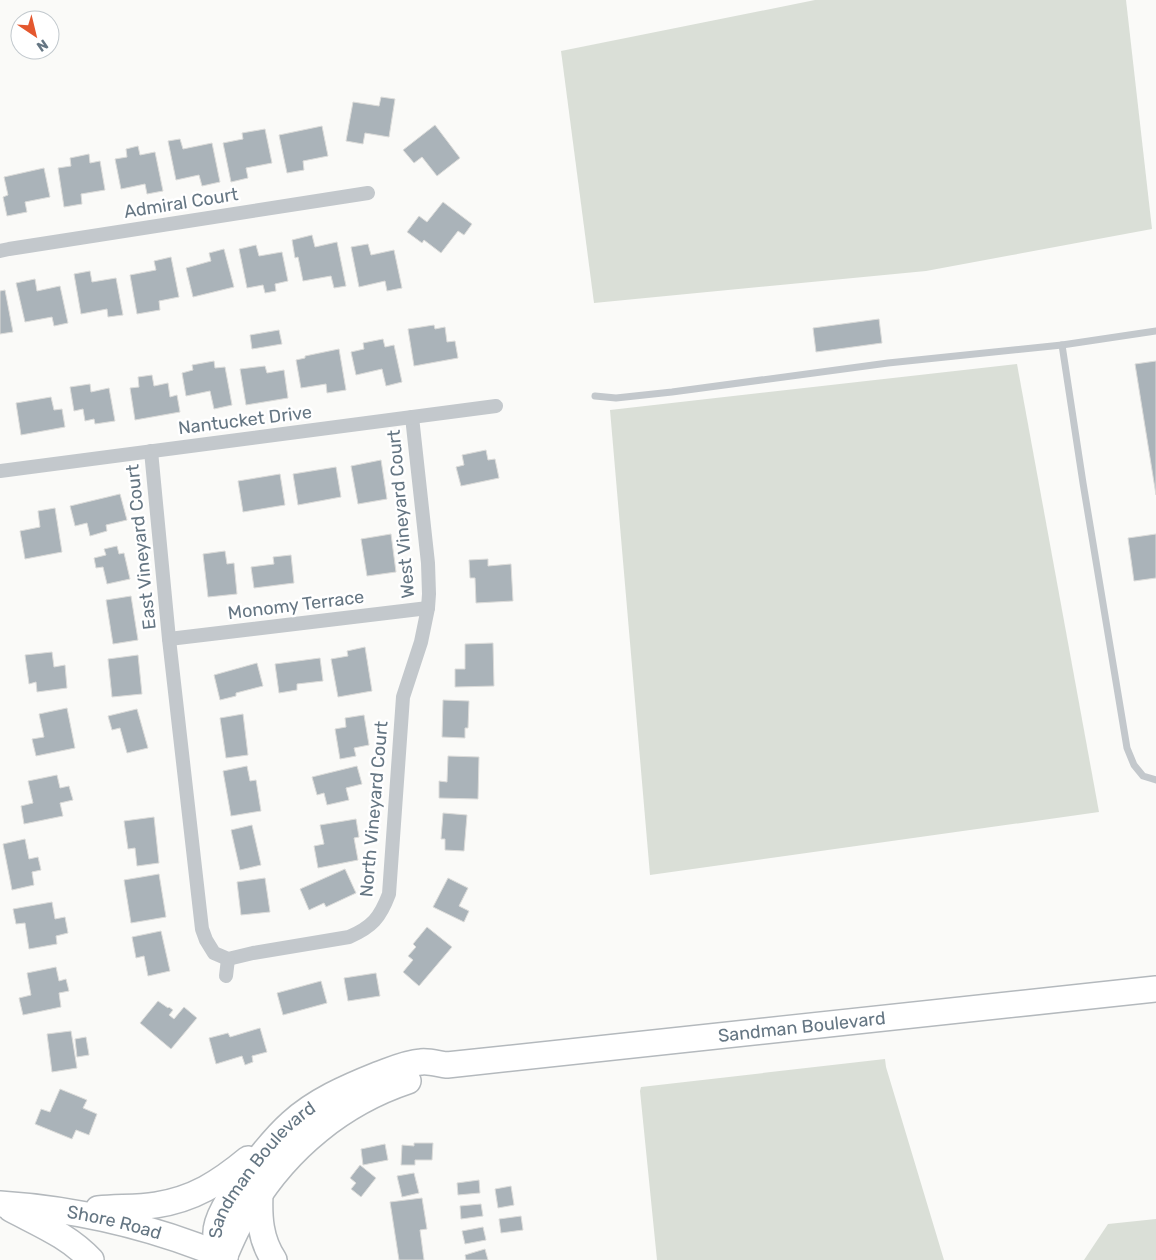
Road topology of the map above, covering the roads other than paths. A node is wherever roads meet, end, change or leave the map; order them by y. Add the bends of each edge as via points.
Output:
1 (368, 194) dead end
2 (0, 251) edge
3 (1156, 331) edge
4 (1062, 345) junction
5 (595, 396) dead end
6 (496, 406) dead end
7 (412, 417) junction
8 (151, 451) junction
9 (0, 471) edge
10 (428, 608) junction
11 (169, 639) junction
12 (1156, 780) edge
13 (228, 959) junction
14 (226, 976) dead end
15 (1156, 989) edge
16 (447, 1065) junction
17 (276, 1137) junction
18 (260, 1193) junction
19 (1, 1204) edge
20 (73, 1212) junction
21 (224, 1258) edge
22 (91, 1260) edge
23 (274, 1260) edge

1 - 2 street, Admiral Court
3 - 4 lane
4 - 5 lane via 888,363 672,392 616,398
4 - 12 lane via 1127,748 1143,776
6 - 7 street, Nantucket Drive
7 - 8 street, Nantucket Drive
7 - 10 street, West Vineyard Court via 428,563
8 - 9 street, Nantucket Drive
8 - 11 street, East Vineyard Court
10 - 11 street, Monomy Terrace
10 - 13 street, North Vineyard Court via 403,697 389,894 383,909 362,931 349,937
11 - 13 street via 202,929 214,953
13 - 14 street
15 - 16 highway, Sandman Boulevard
16 - 17 highway, Sandman Boulevard via 422,1061 356,1084 308,1110
16 - 18 highway, Sandman Boulevard via 368,1098 329,1122 296,1150
17 - 20 highway via 227,1176 192,1195 154,1205
17 - 21 highway, Sandman Boulevard via 222,1212 216,1236
18 - 21 highway, Sandman Boulevard via 239,1224
18 - 23 highway via 261,1228
19 - 20 highway, Shore Road
19 - 22 highway via 56,1232
20 - 21 highway, Shore Road via 144,1228 194,1244

